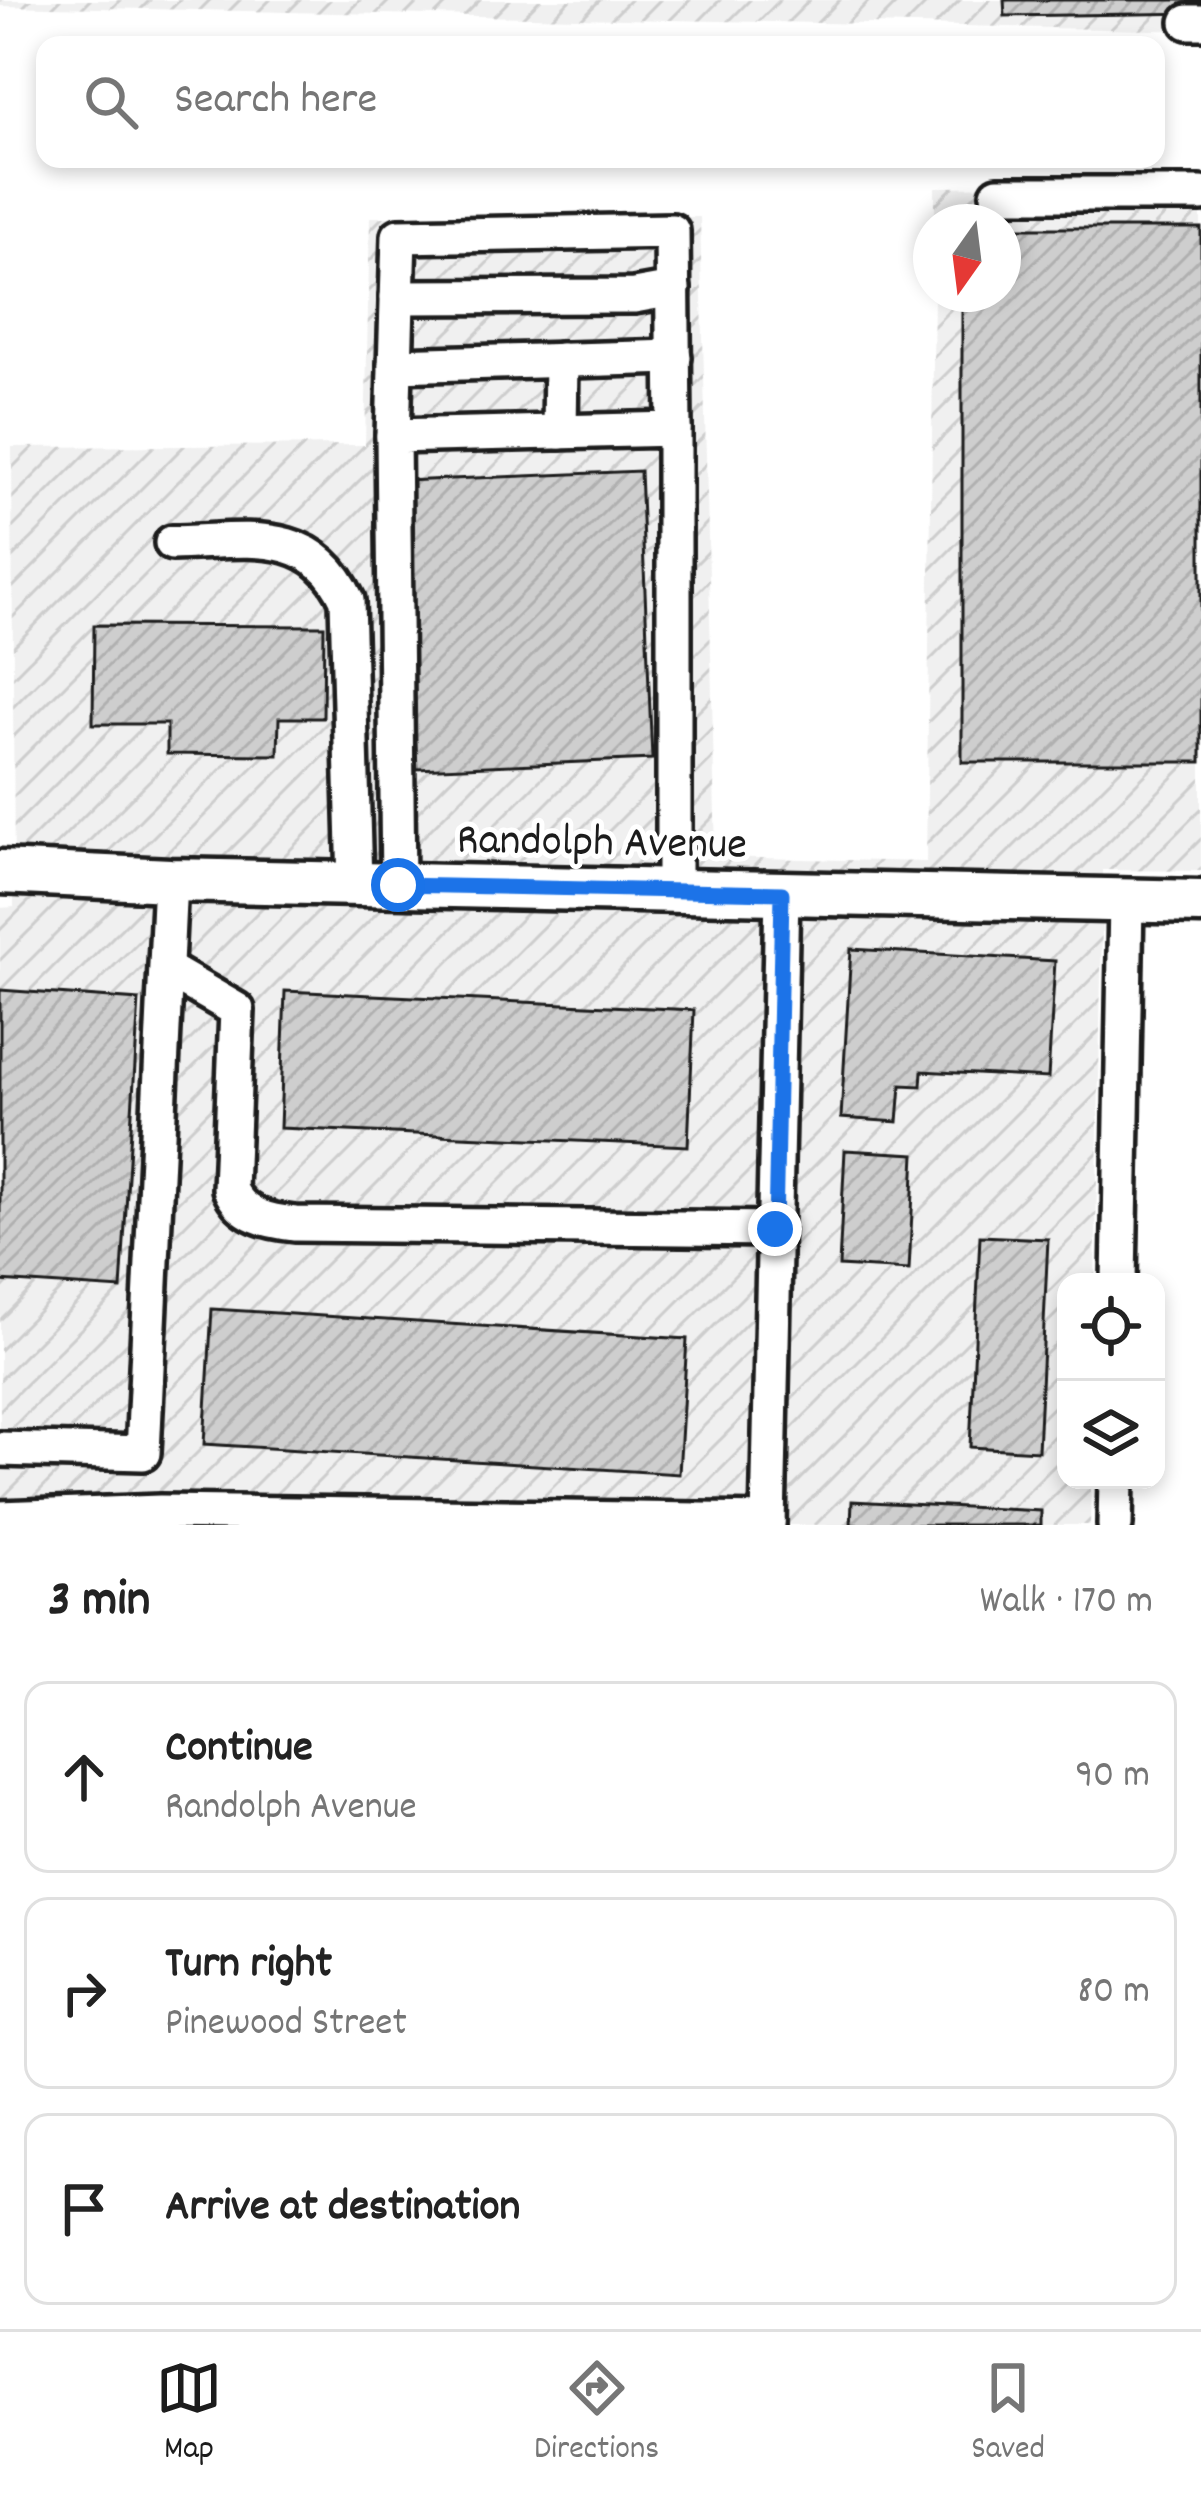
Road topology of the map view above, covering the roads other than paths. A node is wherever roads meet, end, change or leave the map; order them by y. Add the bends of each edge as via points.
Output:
1 (998, 194) dead end
2 (1201, 194) edge
3 (674, 289) junction
4 (397, 297) junction
5 (674, 357) junction
6 (561, 360) junction
7 (394, 364) junction
8 (674, 429) junction
9 (560, 431) junction
10 (392, 436) junction
11 (172, 543) dead end
12 (0, 872) edge
13 (170, 880) junction
14 (355, 884) junction
15 (398, 885) junction
16 (674, 891) junction
17 (782, 893) junction
18 (1126, 901) junction
19 (1201, 902) edge
20 (168, 970) junction
21 (775, 1229) junction
22 (1119, 1273) edge
23 (0, 1449) edge
24 (1116, 1489) edge
25 (0, 1518) edge
26 (160, 1518) edge
27 (768, 1523) edge
28 (1115, 1525) edge

1 - 2 street
3 - 4 street
3 - 4 street via 673,231 398,236
3 - 5 street
4 - 7 street
5 - 6 street
5 - 8 street
6 - 7 street
6 - 9 street
7 - 10 street
8 - 9 street
8 - 16 street
9 - 10 street
10 - 15 street
11 - 14 street via 285,541 316,556 339,581 347,600
12 - 13 main road, Randolph Avenue
13 - 14 main road, Randolph Avenue
13 - 20 street
14 - 15 main road, Randolph Avenue
15 - 16 main road, Randolph Avenue
16 - 17 main road, Randolph Avenue
17 - 18 main road, Randolph Avenue
17 - 21 street
18 - 19 main road, Randolph Avenue
18 - 22 street
20 - 21 street via 237,1010 230,1189 236,1204 258,1217 295,1224
20 - 23 street via 143,1453
21 - 27 street
24 - 28 street
25 - 26 street
26 - 27 street

